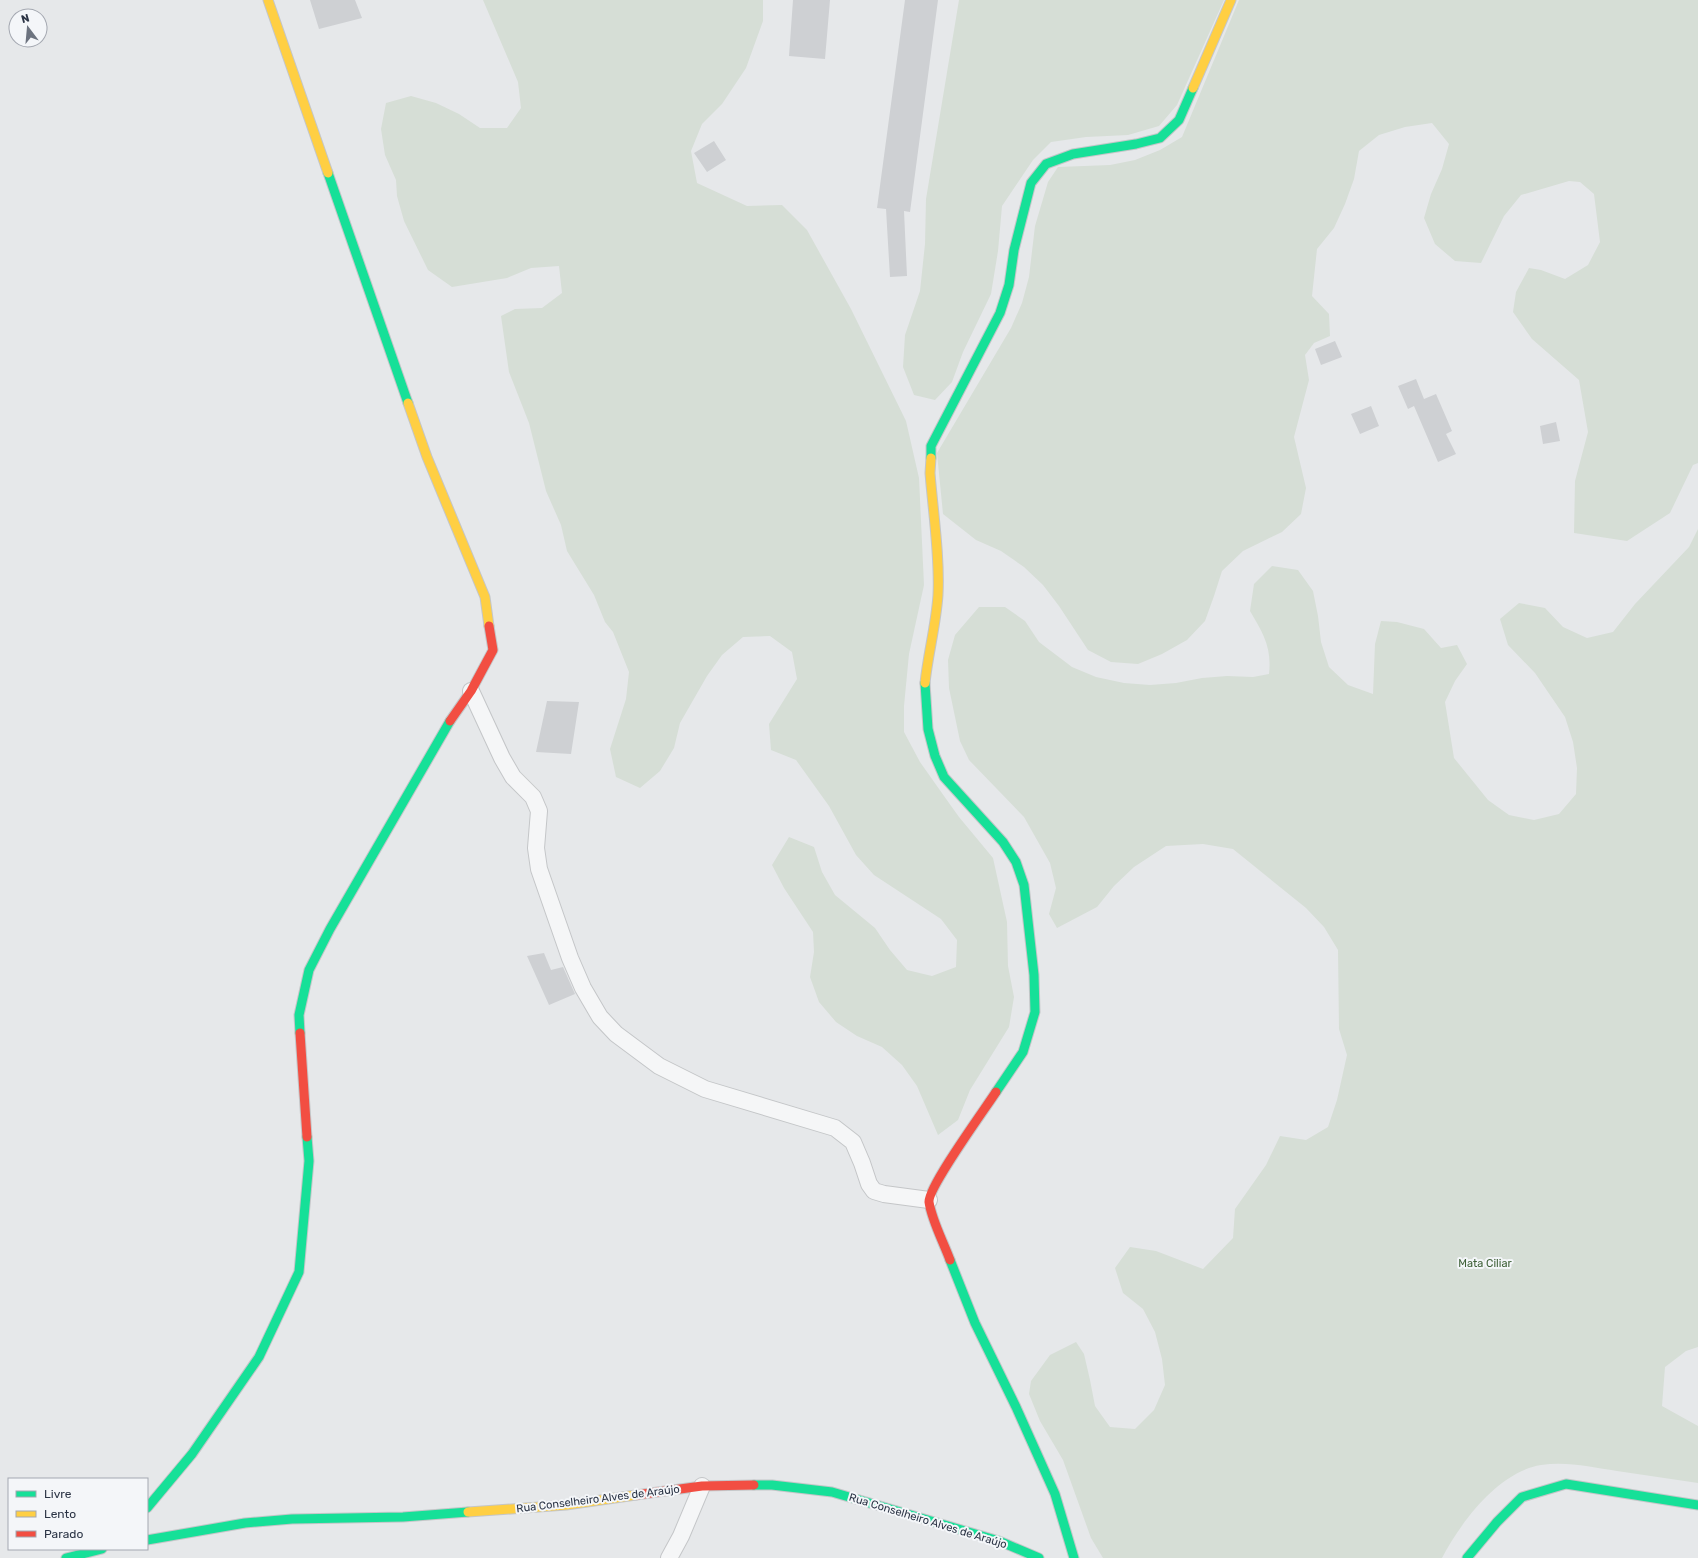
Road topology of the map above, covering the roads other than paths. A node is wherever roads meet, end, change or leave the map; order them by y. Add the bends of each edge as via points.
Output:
1 (268, 0) edge
2 (1231, 0) edge
3 (471, 690) junction
4 (929, 1200) junction
5 (702, 1486) junction
6 (1698, 1505) edge
7 (148, 1507) edge
8 (148, 1540) edge
9 (98, 1550) edge
10 (66, 1558) edge
11 (670, 1558) edge
12 (1039, 1558) edge
13 (1074, 1558) edge
14 (1467, 1558) edge

1 - 3 street via 427,457 485,597 493,650
2 - 4 street via 1179,120 1160,138 1073,154 1046,164 1031,183 1014,250 1010,285 1000,313 931,446 930,474 938,596 927,662 925,690 928,729 944,777 1003,842 1016,862 1024,885 1034,975 1035,1012 1023,1052 936,1181
3 - 4 street via 502,758 513,777 533,797 539,811 536,848 540,869 570,958 583,988 600,1017 616,1034 659,1066 705,1089 835,1128 853,1142 874,1191
3 - 7 street via 442,733 308,970 299,1015 309,1161 299,1272 259,1357 192,1454
4 - 13 street via 975,1323 1055,1494
5 - 8 street, Rua Conselheiro Alves de Araújo via 566,1505 403,1517 292,1519 245,1523
5 - 11 street
5 - 12 street, Rua Conselheiro Alves de Araújo via 772,1485 832,1492 999,1540
6 - 14 street via 1566,1484 1522,1497
9 - 10 street

